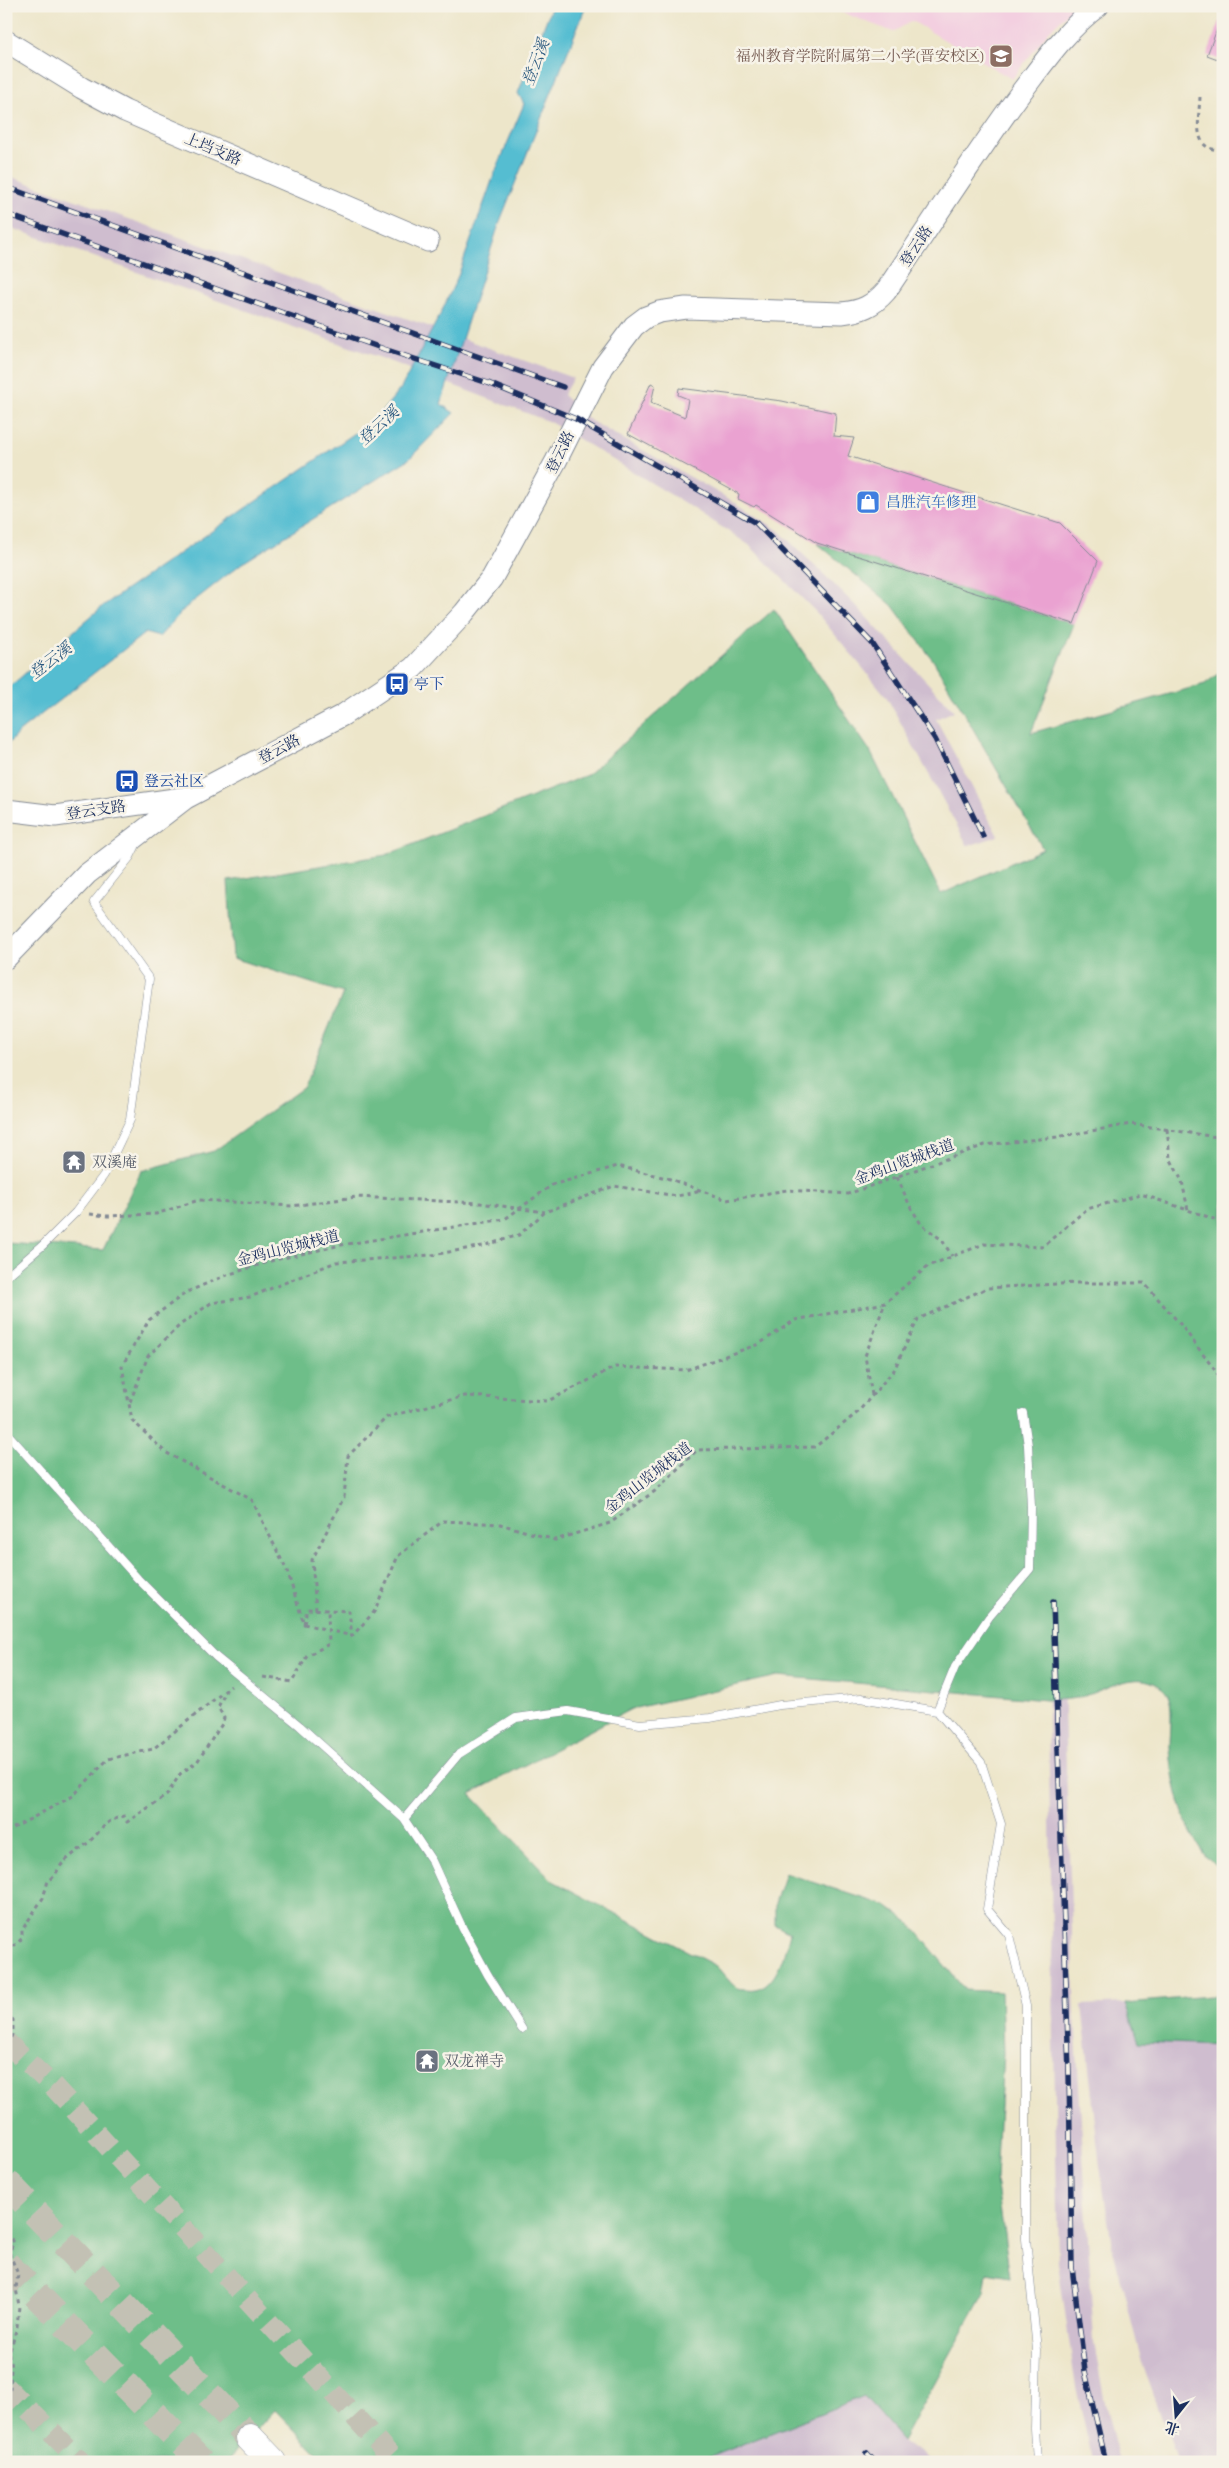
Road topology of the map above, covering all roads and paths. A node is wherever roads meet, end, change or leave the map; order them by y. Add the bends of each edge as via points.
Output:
1 (1098, 6) edge
2 (6, 41) edge
3 (1200, 97) dead end
4 (1223, 150) edge
5 (428, 241) dead end
6 (186, 798) junction
7 (6, 810) edge
8 (147, 826) junction
9 (6, 958) edge
10 (1167, 1129) junction
11 (1223, 1138) edge
12 (897, 1177) junction
13 (702, 1191) junction
14 (1188, 1210) junction
15 (76, 1212) junction
16 (546, 1212) junction
17 (1223, 1222) edge
18 (952, 1256) junction
19 (6, 1277) edge
20 (885, 1303) junction
21 (872, 1395) junction
22 (1223, 1395) edge
23 (130, 1402) junction
24 (1023, 1413) dead end
25 (6, 1432) edge
26 (328, 1609) junction
27 (316, 1610) junction
28 (304, 1624) junction
29 (352, 1636) junction
30 (250, 1687) junction
31 (226, 1690) junction
32 (937, 1711) junction
33 (404, 1819) junction
34 (6, 1832) edge
35 (6, 1950) edge
36 (6, 1978) edge
37 (6, 2013) edge
38 (522, 2029) dead end
39 (6, 2050) edge
40 (6, 2233) edge
41 (6, 2394) edge
42 (250, 2438) tunnel mouth
43 (273, 2462) edge
44 (1037, 2462) edge

1 - 6 street, 登云路 via 1071,30 1041,66 877,301 867,308 842,312 686,308 646,317 625,335 603,367 492,578 419,662 389,686 343,715
2 - 5 street, 上垱支路 via 124,110
3 - 4 path via 1198,134 1201,142 1205,148
6 - 7 street, 登云支路 via 55,816
6 - 8 street, 登云路
8 - 9 street, 登云路 via 87,874
8 - 15 lane via 130,858 94,902 149,979 130,1120 104,1175
10 - 11 path, 金鸡山览城栈道, bridge
10 - 12 path, 金鸡山览城栈道, bridge via 1131,1124 985,1145
10 - 14 path via 1170,1158 1182,1181
12 - 13 path, 金鸡山览城栈道, bridge via 848,1194 787,1190 727,1200
12 - 18 path via 921,1224 942,1240
13 - 16 path via 677,1196 614,1186
13 - 23 path, 金鸡山览城栈道, bridge via 618,1166 552,1186 505,1219 341,1246 274,1260 227,1275 187,1292 149,1320 122,1366
14 - 17 path
14 - 18 path via 1141,1194 1087,1209 1042,1247 984,1244
15 - 16 path via 107,1216 156,1214 199,1200 292,1206 356,1197 480,1203
15 - 19 lane
16 - 23 path via 519,1235 483,1246 432,1255 336,1262 250,1297 211,1303 180,1325 148,1356
18 - 20 path via 928,1266
20 - 21 path via 865,1356
20 - 27 path via 795,1320 759,1344 686,1370 615,1367 548,1400 464,1396 387,1417 348,1456 344,1497 312,1560
21 - 22 path, 金鸡山览城栈道, bridge via 894,1370 918,1319 987,1288 1076,1283 1144,1283 1217,1373
21 - 29 path, 金鸡山览城栈道, bridge via 858,1412 815,1447 697,1450 655,1491 610,1523 555,1540 500,1524 443,1521 398,1556 374,1612
23 - 28 path, 金鸡山览城栈道, bridge via 132,1420 165,1452 252,1500 287,1571
24 - 32 lane via 1031,1507 1030,1569 989,1617 955,1667
25 - 30 lane via 138,1579
26 - 27 path
26 - 29 path via 349,1611
26 - 30 path via 329,1644 307,1656 292,1682 260,1677
27 - 28 path via 307,1609
28 - 29 path, bridge
30 - 31 path via 231,1686
30 - 33 lane via 300,1726
31 - 34 path via 154,1749 108,1759 73,1796
31 - 35 path via 218,1707 224,1718 222,1724 194,1766 180,1774 167,1795 127,1822 124,1816 107,1822 76,1850 48,1881 43,1898 22,1930 22,1938
32 - 33 lane via 861,1698 780,1705 710,1718 640,1724 568,1711 516,1718 459,1754
32 - 44 lane via 981,1762 1001,1824 987,1909 1009,1935 1026,2006 1026,2239 1037,2350
33 - 38 lane via 432,1860 463,1929
35 - 36 path via 12,1968
37 - 39 path via 13,2020 13,2032
40 - 41 path via 14,2242 10,2255 18,2274 19,2306 9,2354 10,2389
42 - 43 highway

